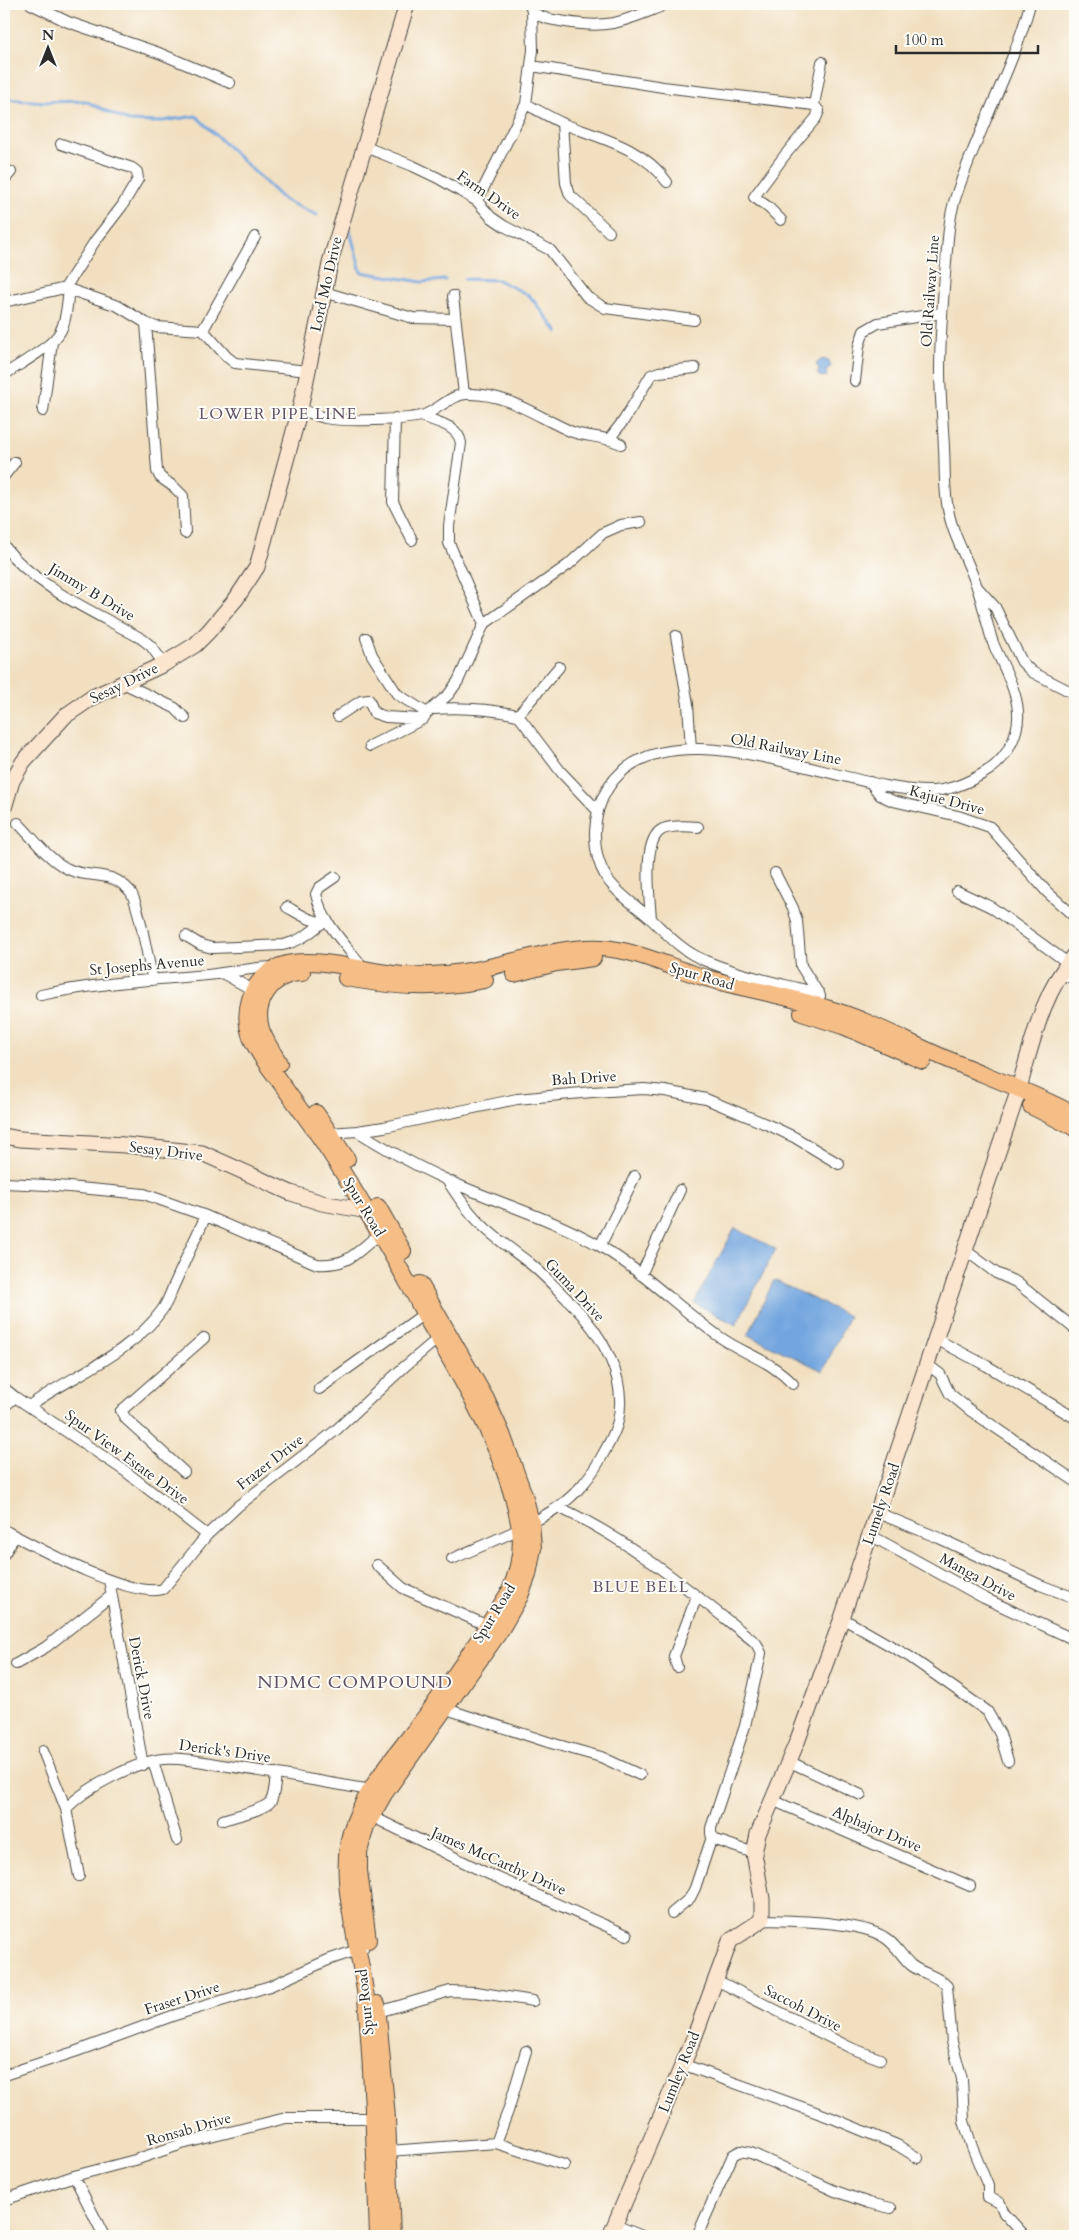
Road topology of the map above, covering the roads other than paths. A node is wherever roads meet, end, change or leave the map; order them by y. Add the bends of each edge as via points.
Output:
1 (31, 4) edge
2 (407, 4) edge
3 (1030, 4) edge
4 (660, 7) dead end
5 (531, 8) edge
6 (822, 62) dead end
7 (532, 66) junction
8 (230, 84) dead end
9 (526, 104) junction
10 (814, 104) junction
11 (562, 123) junction
12 (61, 144) dead end
13 (363, 146) junction
14 (667, 182) dead end
15 (477, 202) junction
16 (781, 220) dead end
17 (609, 232) dead end
18 (255, 237) dead end
19 (67, 289) junction
20 (324, 292) junction
21 (453, 296) dead end
22 (5, 300) edge
23 (941, 312) junction
24 (455, 319) junction
25 (694, 320) dead end
26 (146, 323) junction
27 (203, 330) junction
28 (52, 342) junction
29 (695, 368) dead end
30 (308, 370) junction
31 (4, 375) edge
32 (855, 381) dead end
33 (464, 394) junction
34 (300, 409) junction
35 (42, 411) dead end
36 (421, 416) junction
37 (395, 418) junction
38 (610, 438) junction
39 (621, 444) dead end
40 (14, 462) dead end
41 (4, 476) edge
42 (641, 522) dead end
43 (185, 533) dead end
44 (412, 540) dead end
45 (4, 546) edge
46 (257, 567) joint
47 (978, 588) junction
48 (484, 624) junction
49 (676, 636) dead end
50 (366, 638) dead end
51 (164, 664) junction
52 (558, 667) dead end
53 (123, 683) junction
54 (1075, 694) edge
55 (428, 713) junction
56 (518, 715) junction
57 (338, 716) dead end
58 (185, 718) dead end
59 (370, 746) dead end
60 (691, 749) junction
61 (870, 782) junction
62 (4, 808) edge
63 (597, 810) junction
64 (18, 823) dead end
65 (698, 827) dead end
66 (775, 873) dead end
67 (335, 878) dead end
68 (957, 891) dead end
69 (287, 907) dead end
70 (1075, 917) edge
71 (651, 919) junction
72 (325, 922) junction
73 (186, 936) dead end
74 (571, 955) junction
75 (1068, 964) edge
76 (277, 967) junction
77 (365, 970) junction
78 (224, 974) junction
79 (153, 980) junction
80 (1075, 980) edge
81 (253, 990) junction
82 (819, 993) junction
83 (41, 995) dead end
84 (830, 1009) junction
85 (1018, 1093) junction
86 (299, 1099) junction
87 (1075, 1115) edge
88 (1075, 1128) edge
89 (357, 1131) junction
90 (325, 1135) junction
91 (4, 1136) edge
92 (838, 1164) dead end
93 (635, 1176) dead end
94 (447, 1180) junction
95 (4, 1184) edge
96 (680, 1190) dead end
97 (373, 1210) junction
98 (206, 1216) junction
99 (385, 1231) junction
100 (600, 1246) junction
101 (966, 1250) junction
102 (641, 1275) junction
103 (420, 1294) junction
104 (424, 1314) junction
105 (1075, 1329) edge
106 (443, 1334) junction
107 (204, 1338) dead end
108 (936, 1340) junction
109 (928, 1365) junction
110 (793, 1384) dead end
111 (4, 1388) edge
112 (319, 1389) dead end
113 (15, 1398) junction
114 (29, 1406) junction
115 (4, 1407) edge
116 (1075, 1418) edge
117 (184, 1472) dead end
118 (1075, 1481) edge
119 (558, 1507) junction
120 (878, 1513) junction
121 (526, 1524) junction
122 (4, 1530) edge
123 (207, 1535) junction
124 (870, 1535) junction
125 (16, 1536) junction
126 (4, 1554) edge
127 (452, 1559) dead end
128 (377, 1565) dead end
129 (109, 1580) junction
130 (111, 1596) junction
131 (697, 1596) junction
132 (1075, 1598) edge
133 (842, 1618) junction
134 (488, 1626) junction
135 (1075, 1640) edge
136 (16, 1664) dead end
137 (677, 1667) dead end
138 (440, 1706) junction
139 (43, 1751) dead end
140 (153, 1761) junction
141 (788, 1761) junction
142 (1008, 1761) dead end
143 (142, 1765) junction
144 (276, 1773) junction
145 (640, 1775) dead end
146 (371, 1790) junction
147 (861, 1796) dead end
148 (772, 1800) junction
149 (66, 1809) junction
150 (366, 1814) junction
151 (223, 1820) dead end
152 (712, 1837) junction
153 (177, 1840) dead end
154 (754, 1853) junction
155 (79, 1876) dead end
156 (970, 1886) dead end
157 (672, 1913) dead end
158 (762, 1920) junction
159 (627, 1935) dead end
160 (364, 1948) junction
161 (714, 1980) junction
162 (533, 2000) dead end
163 (373, 2002) junction
164 (526, 2051) dead end
165 (880, 2060) dead end
166 (682, 2064) junction
167 (4, 2075) edge
168 (380, 2118) junction
169 (496, 2143) junction
170 (389, 2151) junction
171 (918, 2158) dead end
172 (564, 2165) dead end
173 (74, 2176) junction
174 (384, 2189) junction
175 (4, 2200) edge
176 (891, 2208) dead end
177 (612, 2231) edge
178 (104, 2236) edge
179 (378, 2236) edge
180 (392, 2236) edge
181 (642, 2236) edge
182 (697, 2236) edge
183 (1026, 2236) edge

1 - 8 street via 68,22 159,53
2 - 13 street, Lord Mo Drive
3 - 23 street, Old Railway Line via 956,194 950,219
4 - 5 street via 603,26 541,18
5 - 7 street
6 - 10 street
7 - 9 street
7 - 10 street via 663,87
9 - 11 street
9 - 15 street
10 - 16 street via 819,111 816,118 754,197
11 - 14 street via 635,152 661,172
11 - 17 street via 566,183 570,195
12 - 19 street via 132,168 138,179 95,241
13 - 15 street, Farm Drive via 413,166
13 - 20 street, Lord Mo Drive
15 - 25 street, Farm Drive via 504,226 550,250 592,301 616,311
18 - 27 street
19 - 22 street
19 - 26 street via 118,306
19 - 28 street via 63,326
20 - 24 street via 400,315
20 - 30 street, Lord Mo Drive
21 - 24 street
23 - 32 street via 878,323 864,331
23 - 47 street, Old Railway Line via 940,372 947,505 957,541
24 - 33 street
26 - 27 street via 166,328
26 - 43 street via 157,471 183,496
27 - 30 street via 235,363
28 - 31 street
28 - 35 street
29 - 38 street via 651,375
30 - 34 street, Lord Mo Drive
33 - 36 street
33 - 38 street via 510,401 571,431
34 - 37 street via 339,420
34 - 46 street, Lord Mo Drive
36 - 37 street
36 - 48 street via 452,428 460,435 449,543
37 - 44 street via 392,502
38 - 39 street
40 - 41 street
42 - 48 street via 621,525 603,533 568,565
45 - 51 street, Jimmy B Drive via 27,570 54,589 142,639
46 - 51 street, Sesay Drive via 208,632 195,645
47 - 54 street, Old Railway Line via 995,607 1022,662 1032,672
47 - 61 street, Old Railway Line via 984,617 1013,690 1018,712 1018,728 1004,757 994,768 953,788 933,791
48 - 55 street via 458,681
49 - 60 street via 688,704
50 - 55 street via 372,655 397,694
51 - 53 street, Sesay Drive
52 - 56 street
53 - 58 street via 175,708
53 - 62 street, Sesay Drive via 93,697 65,716 39,743 12,781
55 - 56 street via 482,708
55 - 57 street via 386,717 374,713 369,700 361,701
55 - 59 street
56 - 63 street via 561,772
60 - 61 street, Old Railway Line via 752,755
60 - 63 street, Old Railway Line via 656,752 637,759 609,786
61 - 70 street, Kajue Drive via 880,795 893,801 990,827 1047,892
63 - 71 street, Old Railway Line via 598,854 606,876 618,891
64 - 79 street via 67,869 102,875 118,881 130,892 138,906
65 - 71 street via 663,829 654,836 649,864
66 - 82 street via 797,921 802,966
67 - 72 street via 319,888 316,894
68 - 75 street via 991,907
69 - 72 street
71 - 82 street, Old Railway Line via 687,952 708,962
72 - 73 street via 304,937 284,945 212,948
72 - 77 street
74 - 77 main road, Spur Road via 432,976
74 - 84 main road, Spur Road via 608,948 632,953 725,983
74 - 85 main road, Spur Road via 618,960 706,988 823,1018
74 - 86 main road, Spur Road via 452,986 395,986 309,973 282,977 266,992 259,1017 261,1030
75 - 80 street
75 - 85 street, Lumely Road via 1039,1023
76 - 77 main road, Spur Road via 302,962
76 - 78 street
76 - 81 main road, Spur Road
78 - 79 street, St Josephs Avenue
78 - 81 street, St Josephs Avenue
79 - 83 street, St Josephs Avenue via 79,986
81 - 86 main road, Spur Road via 248,1014 251,1035 257,1048
82 - 84 street
84 - 85 main road, Spur Road
85 - 87 main road, Spur Road
85 - 88 main road, Spur Road
85 - 101 street, Lumely Road
86 - 90 main road, Spur Road
89 - 90 street, Bah Drive
89 - 92 street, Bah Drive via 517,1099 665,1090 706,1099 794,1137
89 - 94 street
90 - 97 main road, Spur Road
91 - 97 street, Sesay Drive via 202,1153 322,1203
93 - 100 street
94 - 100 street
94 - 119 street, Guma Drive via 483,1226 533,1266 573,1305 600,1341 617,1376 620,1403 614,1435 597,1466
95 - 98 street via 125,1191 164,1200
96 - 102 street
97 - 99 main road, Spur Road
98 - 99 street via 317,1264 335,1265 348,1260
98 - 114 street via 163,1310 112,1355
99 - 103 main road, Spur Road
100 - 102 street
101 - 105 street via 996,1273 1016,1282
101 - 108 street, Lumely Road
102 - 110 street via 720,1337 770,1364
103 - 104 main road, Spur Road
103 - 106 main road, Spur Road
104 - 106 main road, Spur Road
104 - 112 street
106 - 121 main road, Spur Road via 514,1464
106 - 123 street, Frazer Drive via 335,1431 238,1506
107 - 117 street via 121,1411
108 - 109 street, Lumely Road
108 - 116 street
109 - 118 street via 940,1374 950,1394 964,1406
109 - 120 street, Lumely Road
111 - 113 street, Spur View Estate Drive
113 - 114 street, Spur View Estate Drive
113 - 115 street
114 - 123 street, Spur View Estate Drive via 126,1471
119 - 121 street, Guma Drive
119 - 131 street via 593,1525
120 - 124 street, Lumely Road
120 - 132 street
121 - 127 street, Guma Drive
121 - 134 main road, Spur Road via 518,1572
121 - 138 main road, Spur Road via 533,1548 520,1596 500,1631
122 - 125 street, Frazer Drive
123 - 129 street, Frazer Drive via 163,1589 146,1591
124 - 133 street, Lumely Road
124 - 135 street, Manga Drive via 984,1598
125 - 126 street
125 - 129 street, Frazer Drive
128 - 134 street via 403,1588
129 - 130 street, Derick Drive
130 - 136 street via 46,1646
130 - 143 street, Derick Drive
131 - 137 street via 674,1656
131 - 152 street via 756,1643 761,1653 746,1726 711,1828
133 - 141 street, Lumely Road
133 - 142 street via 910,1657 987,1711 1000,1734
134 - 138 main road, Spur Road
138 - 145 street via 601,1757
138 - 146 main road, Spur Road
138 - 150 main road, Spur Road via 384,1794
139 - 149 street
140 - 143 street, Derick's Drive
140 - 144 street, Derick's Drive via 176,1759
140 - 153 street
141 - 147 street
141 - 148 street, Lumely Road
143 - 149 street, Derick's Drive via 83,1794
144 - 146 street, Derick's Drive
144 - 151 street via 270,1803
146 - 150 main road, Spur Road
148 - 154 street, Lumely Road
148 - 156 street, Alphajor Drive
149 - 155 street
150 - 159 street, James McCarthy Drive via 482,1871
150 - 160 main road, Spur Road via 359,1852
152 - 154 street
152 - 157 street via 690,1898
154 - 158 street, Lumely Road
158 - 161 street, Lumley Road via 730,1942
158 - 183 street via 836,1925 882,1935 896,1946 909,1964 943,1981 947,1986 952,2042 962,2079 964,2121 988,2186 988,2197 1000,2203
160 - 163 main road, Spur Road
160 - 167 street, Fraser Drive via 270,1986 172,2016
161 - 165 street, Saccoh Drive
161 - 166 street, Lumley Road
162 - 163 street via 462,1990
163 - 168 main road, Spur Road
164 - 169 street
166 - 171 street via 832,2118 897,2145
166 - 177 street, Lumley Road
168 - 170 main road, Spur Road
168 - 173 street, Ronsab Drive via 286,2118
168 - 174 main road, Spur Road
169 - 170 street
169 - 172 street
170 - 174 main road, Spur Road
173 - 175 street, Ronsab Drive
173 - 178 street
174 - 179 main road, Spur Road
174 - 180 main road, Spur Road
176 - 182 street via 856,2199 740,2151 733,2155
177 - 181 street

